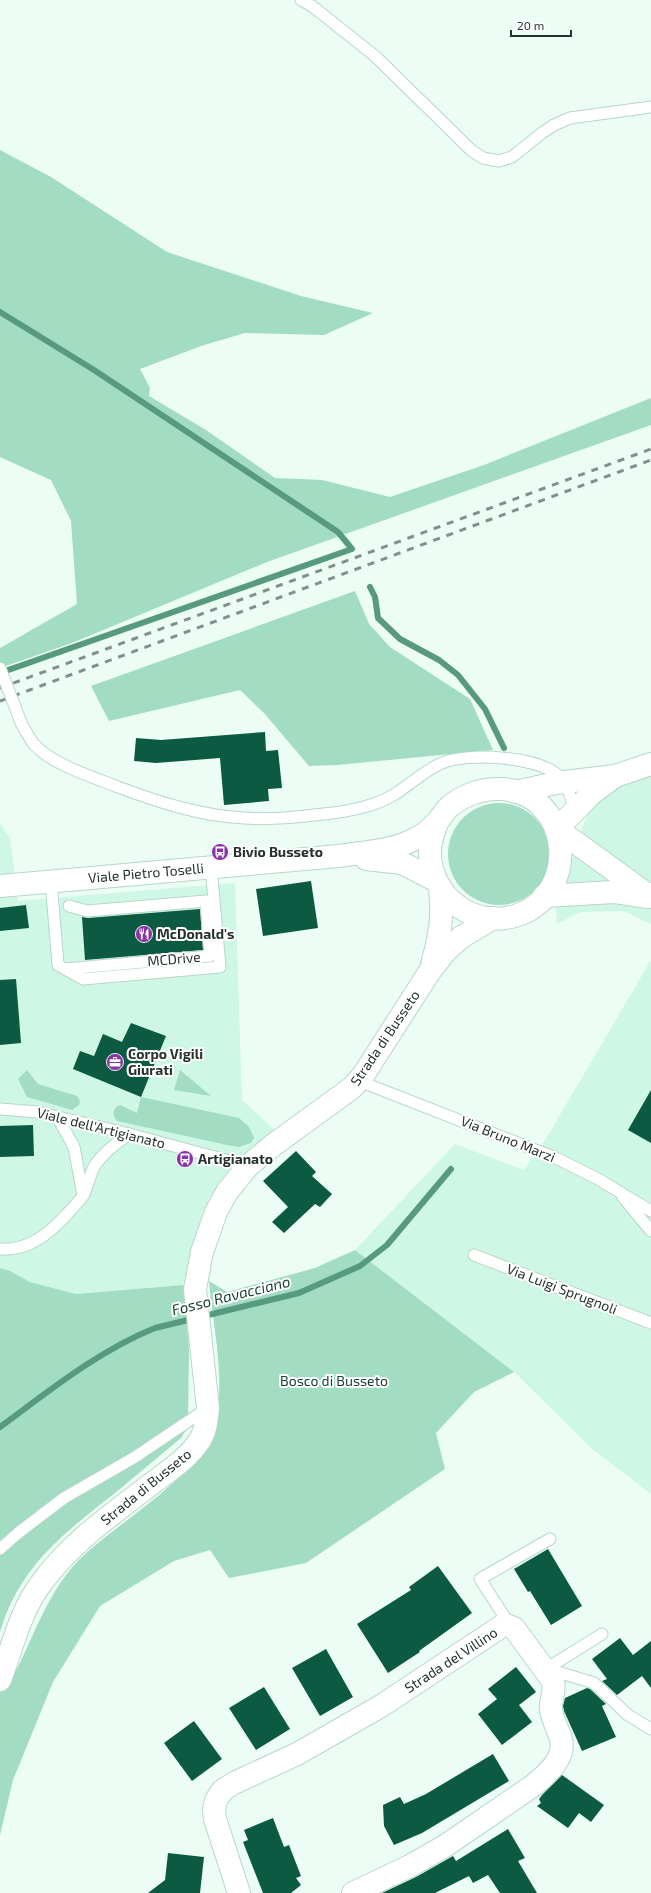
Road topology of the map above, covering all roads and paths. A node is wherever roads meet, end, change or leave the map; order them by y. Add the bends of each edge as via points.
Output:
1 (301, 0) edge
2 (651, 107) edge
3 (0, 668) edge
4 (651, 764) edge
5 (614, 776) junction
6 (564, 782) junction
7 (515, 792) junction
8 (575, 809) junction
9 (438, 822) junction
10 (557, 829) junction
11 (339, 856) junction
12 (211, 867) junction
13 (51, 881) junction
14 (2, 883) edge
15 (437, 884) junction
16 (214, 894) junction
17 (544, 896) junction
18 (651, 898) edge
19 (69, 906) junction
20 (53, 908) junction
21 (493, 918) junction
22 (61, 967) junction
23 (430, 971) junction
24 (359, 1081) junction
25 (0, 1109) edge
26 (58, 1118) junction
27 (129, 1134) junction
28 (248, 1166) junction
29 (618, 1191) junction
30 (83, 1195) junction
31 (651, 1211) edge
32 (651, 1231) edge
33 (0, 1249) edge
34 (474, 1255) dead end
35 (651, 1323) edge
36 (208, 1408) junction
37 (550, 1539) dead end
38 (0, 1549) edge
39 (512, 1628) junction
40 (602, 1634) dead end
41 (546, 1669) junction
42 (0, 1680) edge
43 (651, 1729) edge
44 (239, 1893) edge
45 (353, 1893) edge

1 - 2 lane via 375,56 472,151 483,158 499,160 512,157 548,129 570,118
3 - 6 lane, bridge via 22,724 33,743 44,753 80,773 164,802 218,815 244,818 302,816 365,807 390,796 436,766 454,760 518,759 546,767
4 - 5 street
5 - 6 street
5 - 8 street
6 - 7 street
6 - 8 lane
7 - 9 street, Viale Pietro Toselli via 502,789 482,790 464,797 448,808
7 - 10 street, Viale Pietro Toselli via 536,803 546,812
8 - 10 street
9 - 11 street, Viale Pietro Toselli via 420,836 399,846
9 - 15 street, Viale Pietro Toselli via 430,851
10 - 17 street, Viale Pietro Toselli via 561,844 560,861 552,884
10 - 18 street, Viale Pietro Toselli
11 - 12 street, Viale Pietro Toselli
11 - 15 street, Viale Pietro Toselli via 402,864
12 - 13 street, Viale Pietro Toselli
12 - 16 lane
13 - 14 street, Viale Pietro Toselli
13 - 20 lane
15 - 21 street, Viale Pietro Toselli via 452,902 466,911 477,916
15 - 23 street, Strada di Busseto via 442,908 441,930
16 - 19 lane
16 - 22 lane via 220,967 83,979
17 - 18 street, Viale Pietro Toselli via 614,892
17 - 21 street, Viale Pietro Toselli via 518,915
19 - 20 lane
19 - 22 lane, MCDrive via 88,911 206,901 210,956
20 - 22 lane
21 - 23 street, Strada di Busseto via 460,938
23 - 24 street, Strada di Busseto
24 - 28 street, Strada di Busseto
24 - 29 lane, Via Bruno Marzi via 556,1158
25 - 26 lane, Viale dell'Artigianato via 24,1110
26 - 27 lane, Viale dell'Artigianato
26 - 30 lane via 74,1147
27 - 28 lane, Viale dell'Artigianato
27 - 30 lane via 101,1157
28 - 36 street, Strada di Busseto via 227,1192 212,1222 198,1267 196,1296
29 - 31 lane, Via Bruno Marzi
29 - 32 lane
30 - 33 lane via 45,1236 22,1247
34 - 35 lane, Via Luigi Sprugnoli
36 - 38 lane via 135,1457 64,1498
36 - 42 street, Strada di Busseto via 203,1433 188,1455 88,1533 40,1585 28,1605
37 - 39 lane via 480,1579
39 - 41 street, Strada del Villino
39 - 44 street, Strada del Villino via 497,1630 381,1706 297,1754 223,1790 216,1800 215,1819
40 - 41 lane
41 - 43 lane via 594,1683 628,1715
41 - 45 street, Strada del Villino via 554,1686 551,1708 562,1745 557,1761 547,1774 445,1846

